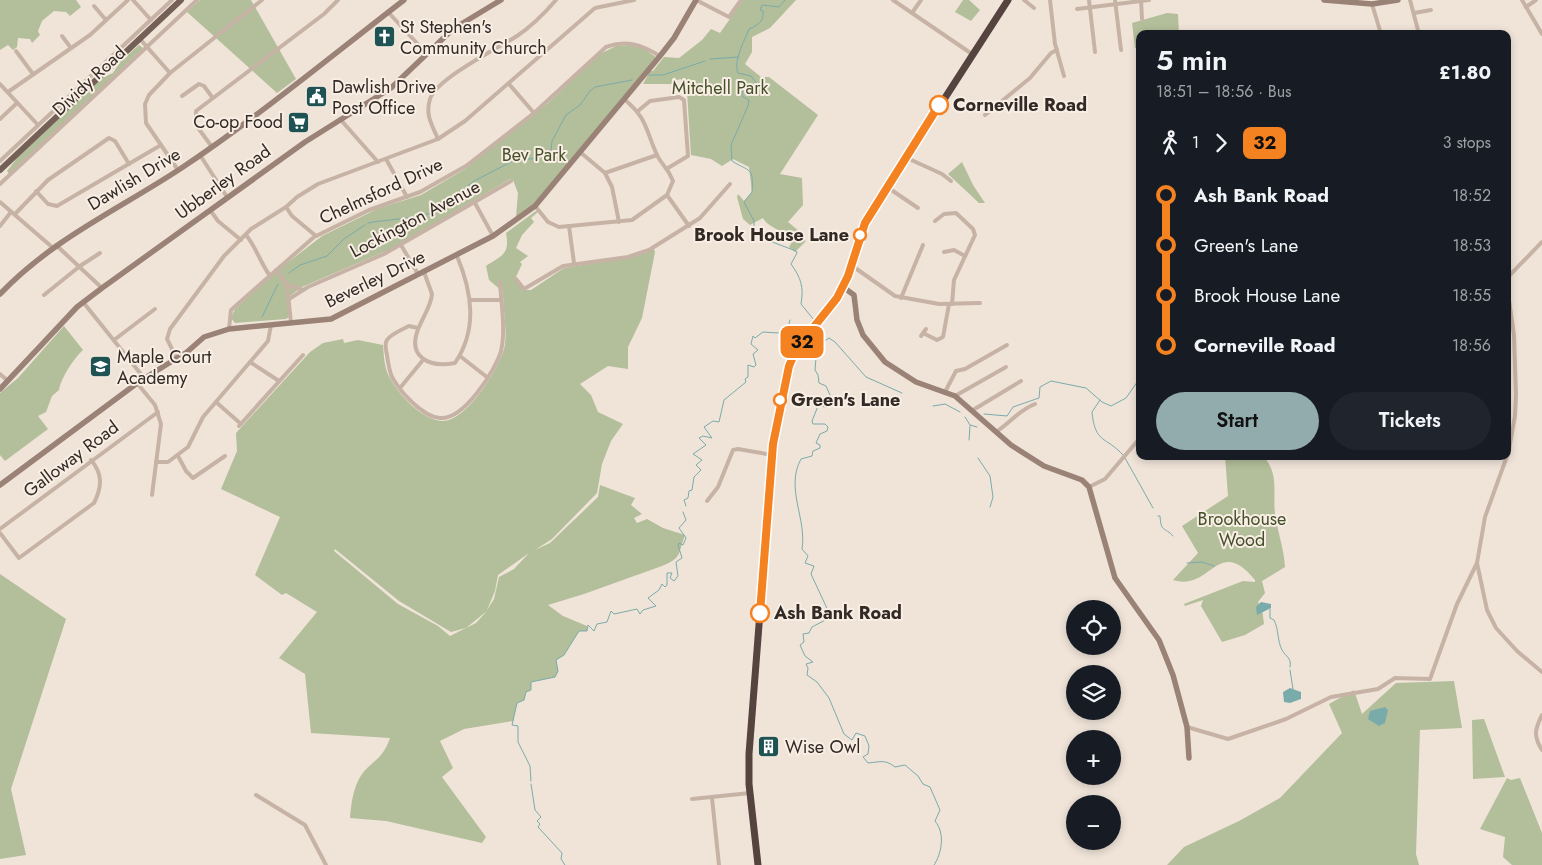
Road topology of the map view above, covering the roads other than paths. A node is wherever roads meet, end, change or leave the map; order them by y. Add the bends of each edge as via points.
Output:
1 (128, 0) edge
2 (132, 0) edge
3 (172, 0) edge
4 (181, 0) edge
5 (197, 0) edge
6 (262, 0) edge
7 (338, 0) edge
8 (404, 0) edge
9 (501, 0) edge
10 (556, 0) edge
11 (634, 0) edge
12 (696, 0) edge
13 (741, 0) edge
14 (893, 0) edge
15 (921, 0) edge
16 (1008, 0) edge
17 (1024, 0) edge
18 (1050, 0) edge
19 (1089, 0) edge
20 (1141, 0) edge
21 (1149, 0) edge
22 (1324, 0) edge
23 (1398, 0) edge
24 (1410, 0) edge
25 (1522, 0) edge
26 (1536, 0) edge
27 (1344, 1) edge
28 (1115, 2) edge
29 (1372, 4) junction
30 (94, 6) dead end
31 (1090, 7) junction
32 (1526, 7) junction
33 (1034, 8) dead end
34 (1077, 9) dead end
35 (1431, 10) dead end
36 (388, 12) junction
37 (912, 13) junction
38 (1414, 13) junction
39 (1142, 19) dead end
40 (106, 20) junction
41 (151, 20) junction
42 (1380, 30) edge
43 (1418, 30) edge
44 (1542, 34) edge
45 (62, 36) dead end
46 (140, 39) junction
47 (147, 47) junction
48 (71, 48) junction
49 (1057, 50) junction
50 (1120, 50) dead end
51 (16, 51) dead end
52 (1095, 52) dead end
53 (25, 53) dead end
54 (427, 54) junction
55 (972, 54) junction
56 (20, 56) junction
57 (660, 56) junction
58 (170, 73) junction
59 (33, 74) junction
60 (1064, 76) dead end
61 (0, 84) edge
62 (509, 84) junction
63 (8, 92) junction
64 (182, 96) dead end
65 (212, 98) junction
66 (624, 99) junction
67 (18, 103) junction
68 (638, 111) junction
69 (534, 113) junction
70 (985, 115) dead end
71 (0, 119) edge
72 (340, 119) junction
73 (38, 125) junction
74 (438, 139) junction
75 (161, 145) junction
76 (212, 147) junction
77 (580, 152) junction
78 (200, 155) junction
79 (657, 155) junction
80 (906, 157) junction
81 (386, 159) junction
82 (0, 161) edge
83 (378, 162) junction
84 (129, 164) junction
85 (668, 168) junction
86 (0, 170) edge
87 (178, 170) junction
88 (605, 173) junction
89 (511, 181) dead end
90 (951, 181) dead end
91 (0, 184) edge
92 (730, 184) dead end
93 (887, 187) junction
94 (36, 191) junction
95 (667, 195) junction
96 (228, 197) junction
97 (407, 197) junction
98 (0, 202) edge
99 (476, 203) junction
100 (535, 206) junction
101 (286, 207) junction
102 (918, 208) dead end
103 (210, 210) junction
104 (13, 213) junction
105 (935, 221) dead end
106 (619, 222) junction
107 (0, 226) edge
108 (570, 226) junction
109 (689, 226) junction
110 (246, 235) junction
111 (316, 236) junction
112 (493, 236) junction
113 (241, 240) junction
114 (1542, 242) edge
115 (401, 245) junction
116 (923, 245) dead end
117 (54, 246) junction
118 (946, 250) dead end
119 (100, 253) dead end
120 (457, 256) junction
121 (964, 256) junction
122 (574, 263) junction
123 (851, 265) junction
124 (80, 266) junction
125 (276, 270) junction
126 (421, 273) junction
127 (1511, 273) edge
128 (270, 276) junction
129 (516, 279) dead end
130 (500, 282) dead end
131 (287, 285) junction
132 (843, 287) junction
133 (102, 288) junction
134 (303, 290) junction
135 (0, 294) edge
136 (44, 295) dead end
137 (901, 298) junction
138 (289, 299) junction
139 (470, 300) junction
140 (501, 300) junction
141 (84, 302) junction
142 (980, 303) dead end
143 (950, 304) junction
144 (154, 308) dead end
145 (1511, 314) edge
146 (291, 323) junction
147 (271, 325) junction
148 (418, 328) junction
149 (228, 330) junction
150 (923, 332) dead end
151 (114, 340) junction
152 (1007, 345) dead end
153 (303, 355) dead end
154 (460, 356) junction
155 (177, 359) junction
156 (423, 360) junction
157 (250, 362) junction
158 (1006, 367) dead end
159 (0, 374) edge
160 (144, 378) junction
161 (488, 378) junction
162 (8, 381) junction
163 (1021, 381) dead end
164 (279, 382) junction
165 (137, 383) junction
166 (400, 388) junction
167 (0, 389) edge
168 (945, 392) junction
169 (954, 396) junction
170 (216, 402) junction
171 (1035, 404) dead end
172 (973, 410) junction
173 (158, 412) junction
174 (996, 432) junction
175 (1511, 436) edge
176 (1136, 443) edge
177 (772, 454) junction
178 (178, 456) junction
179 (225, 456) dead end
180 (91, 460) junction
181 (1506, 460) edge
182 (156, 462) junction
183 (0, 485) edge
184 (1089, 487) junction
185 (152, 495) dead end
186 (708, 501) dead end
187 (0, 531) edge
188 (1477, 563) junction
189 (1542, 672) edge
190 (1542, 715) edge
191 (1187, 727) junction
192 (1542, 750) edge
193 (1189, 758) dead end
194 (750, 793) junction
195 (256, 795) dead end
196 (692, 798) dead end
197 (712, 798) junction
198 (326, 865) edge
199 (719, 865) edge
200 (758, 865) edge

1 - 40 street
2 - 41 street
3 - 41 street, Dividy Road
4 - 46 main road, Dividy Road
5 - 47 street, Dividy Road
6 - 58 street
7 - 65 street
8 - 36 street, Dawlish Drive
9 - 54 street, Ubberley Road via 453,30
10 - 74 street via 536,22 459,71 430,97 428,117
11 - 62 street via 595,8
12 - 13 street via 729,17
12 - 57 street, Beverley Drive
14 - 37 street
15 - 37 street
16 - 55 highway
17 - 33 street
18 - 49 street
19 - 31 street
20 - 21 street
20 - 28 street
20 - 39 street
22 - 27 street
23 - 29 street
24 - 38 street
25 - 32 street
26 - 32 street
27 - 29 street
28 - 31 street
28 - 50 street
29 - 42 street
30 - 40 street
31 - 34 street
31 - 52 street
32 - 44 street
35 - 38 street
36 - 54 street
36 - 76 street, Dawlish Drive
37 - 55 street
38 - 43 street
40 - 48 street
41 - 73 street, Dividy Road
45 - 48 street
46 - 47 street
46 - 86 main road, Dividy Road
47 - 58 street
47 - 91 street, Dividy Road
48 - 59 street
49 - 60 street
49 - 70 street via 1030,78
51 - 56 street
53 - 56 street
54 - 72 street, Ubberley Road via 391,88
55 - 80 highway
56 - 59 street
57 - 66 street, Beverley Drive
57 - 69 street, Chelmsford Drive via 640,44 619,43 606,48
58 - 75 street via 153,90 145,104 146,123
59 - 63 street
61 - 63 street
62 - 69 street
62 - 74 street
63 - 67 street
64 - 65 street via 199,84
65 - 76 street via 196,110 195,116 196,125
66 - 68 street
66 - 77 street, Beverley Drive
67 - 71 street
67 - 73 street
68 - 79 street
68 - 85 street via 650,101 679,97 684,100 688,156
69 - 97 street, Chelmsford Drive via 466,166
72 - 83 street
72 - 96 street, Ubberley Road
73 - 82 street, Dividy Road
74 - 81 street
75 - 84 street
75 - 87 street
76 - 78 street, Dawlish Drive
77 - 88 street
77 - 100 street, Beverley Drive
78 - 87 street, Dawlish Drive
78 - 96 street
79 - 85 street
79 - 88 street
80 - 90 street
80 - 93 highway
81 - 83 street
81 - 97 street
83 - 101 street via 318,184
84 - 94 street via 57,206 48,204
84 - 94 street via 115,140 109,138
85 - 95 street via 673,181
87 - 117 street, Dawlish Drive
88 - 106 street via 612,187
89 - 99 street, Lockington Avenue
92 - 109 street
93 - 102 street
93 - 123 highway via 860,235
94 - 104 street
95 - 106 street via 632,220
95 - 109 street
96 - 103 street, Ubberley Road
97 - 111 street, Chelmsford Drive via 369,210
98 - 104 street
99 - 112 street
99 - 115 street, Lockington Avenue
100 - 108 street via 548,222 559,227
100 - 112 street, Beverley Drive
101 - 110 street
101 - 111 street
103 - 113 street
103 - 133 street, Ubberley Road
104 - 107 street
104 - 117 street
105 - 121 street via 944,214 956,213 973,229 974,235
106 - 108 street
108 - 122 street
109 - 122 street via 639,254
110 - 113 street
110 - 128 street
111 - 125 street, Chelmsford Drive
112 - 120 street, Beverley Drive
113 - 155 street via 224,256 170,329 167,339
114 - 127 street
115 - 126 street
115 - 134 street, Lockington Avenue
116 - 137 street
117 - 124 street
117 - 135 street, Dawlish Drive
118 - 121 street via 954,250
119 - 124 street
120 - 126 street, Beverley Drive
120 - 139 street via 468,281
121 - 143 street via 954,280
122 - 129 street via 524,289
123 - 132 highway
123 - 137 street
124 - 133 street
124 - 136 street
125 - 128 street, Chelmsford Drive
125 - 131 street
126 - 146 street, Beverley Drive via 331,319
126 - 148 street via 432,294 429,308
128 - 149 street, Chelmsford Drive via 231,310
130 - 140 street
131 - 134 street
131 - 138 street
132 - 168 street via 854,295 857,320 876,354 907,378
132 - 177 highway via 793,356 780,400
133 - 141 street, Ubberley Road
134 - 138 street, Lockington Avenue
137 - 143 street
138 - 146 street
139 - 140 street
139 - 154 street via 470,332
140 - 161 street via 501,351
141 - 151 street
141 - 162 street, Ubberley Road
142 - 143 street
143 - 150 street via 943,336 937,340
144 - 151 street
145 - 175 street via 1516,395
146 - 147 street, Beverley Drive
147 - 149 street, Beverley Drive
147 - 157 street via 270,339
148 - 156 street via 418,354
148 - 166 street via 409,326 385,343 389,367
149 - 155 street, Beverley Drive via 204,337
151 - 160 street
152 - 168 street via 965,370 956,371
153 - 164 street
154 - 156 street via 455,363 444,365 433,365
154 - 161 street
155 - 160 street, Beverley Drive
156 - 166 street
157 - 164 street
157 - 170 street
158 - 169 street
159 - 162 street
160 - 165 street, Beverley Drive
161 - 166 street via 461,412 447,418 429,415
162 - 167 street, Ubberley Road
163 - 172 street
164 - 170 street via 240,425
165 - 173 street
165 - 183 street, Beverley Drive
168 - 169 street
169 - 172 street
170 - 178 street via 203,418 188,447
171 - 174 street via 1022,409
172 - 174 street
173 - 180 street, Galloway Road
173 - 182 street via 160,438
174 - 184 street via 1044,466 1082,480
176 - 184 street via 1105,479
177 - 186 street via 733,450 718,487
177 - 194 highway via 749,754
178 - 179 street via 193,478
178 - 182 street via 168,462
180 - 187 street, Galloway Road
180 - 187 street via 99,469 101,479 94,503 19,558
181 - 188 street via 1485,517
182 - 185 street
184 - 191 street via 1116,578 1158,640 1173,675
188 - 189 street via 1491,620 1510,644
188 - 191 street via 1457,604 1430,679 1395,678 1378,689 1331,698 1286,720 1228,739
190 - 192 street via 1535,733
191 - 193 street
194 - 197 street
194 - 200 highway
195 - 198 street via 305,825
196 - 197 street
197 - 199 street

